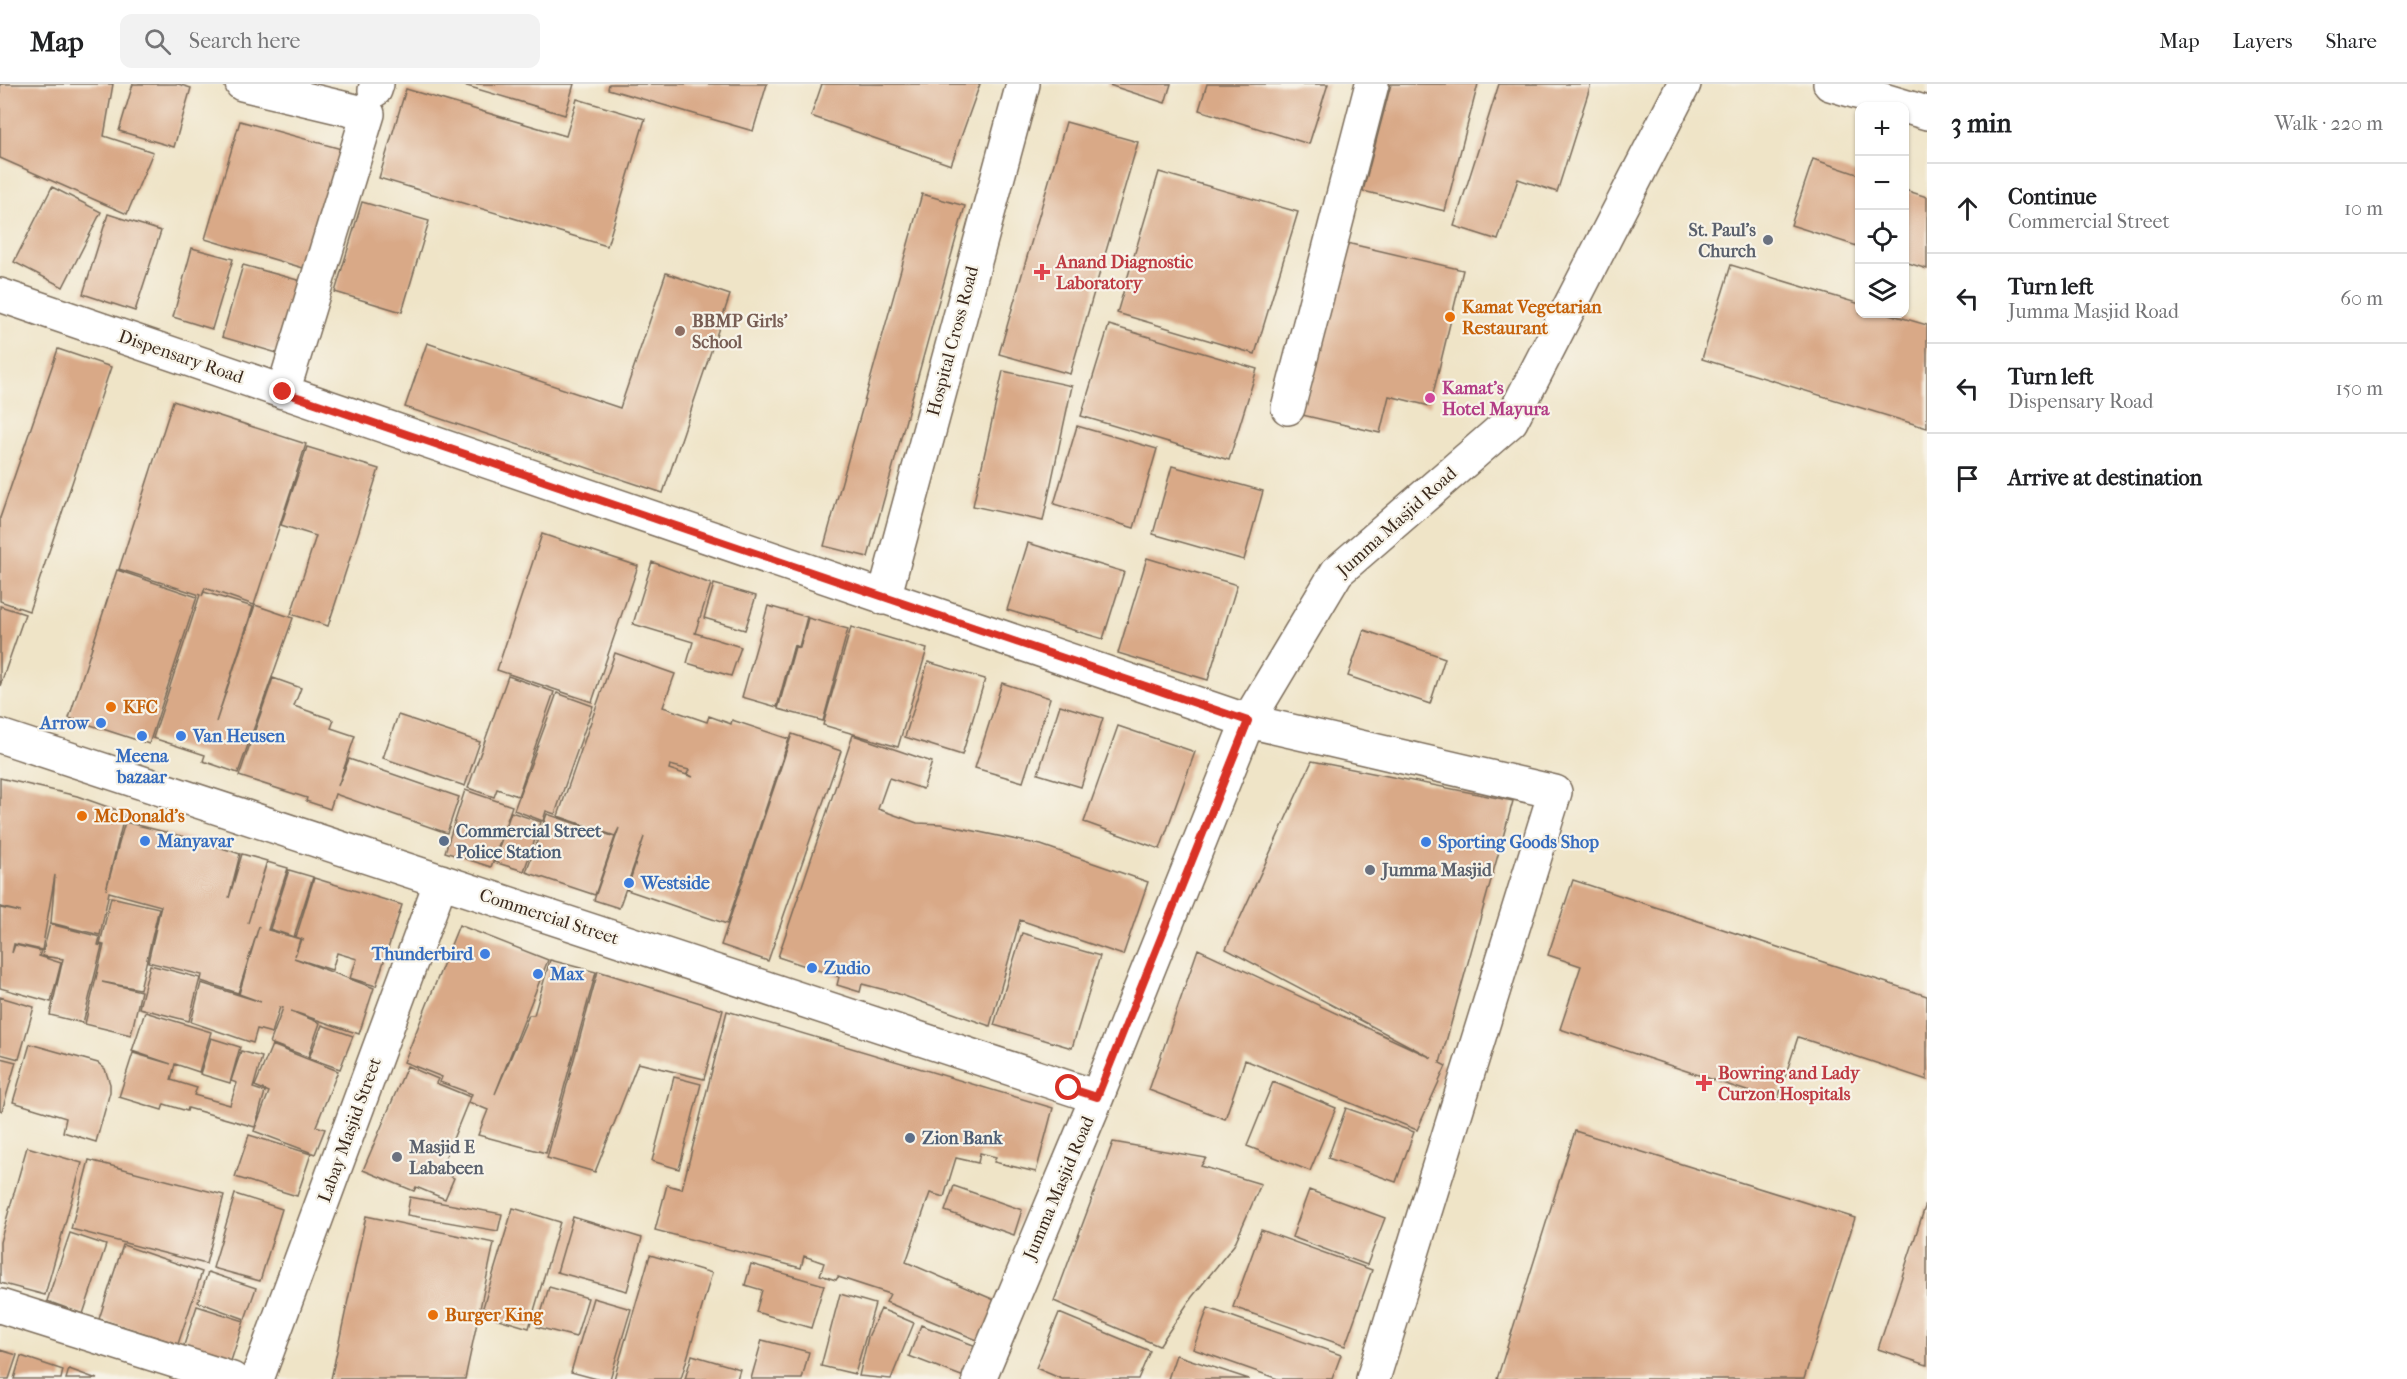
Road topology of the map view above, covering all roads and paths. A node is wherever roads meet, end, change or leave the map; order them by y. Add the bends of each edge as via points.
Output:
1 (242, 84) edge
2 (1023, 84) edge
3 (1372, 84) edge
4 (1684, 84) edge
5 (1830, 84) edge
6 (1927, 113) edge
7 (0, 295) edge
8 (283, 392) junction
9 (1288, 408) dead end
10 (884, 598) junction
11 (1248, 721) junction
12 (0, 736) edge
13 (441, 881) junction
14 (1097, 1097) junction
15 (0, 1306) edge
16 (232, 1379) edge
17 (257, 1379) edge
18 (979, 1379) edge
19 (1372, 1379) edge

1 - 8 street via 368,114
2 - 10 street, Hospital Cross Road
3 - 9 street
4 - 11 street, Jumma Masjid Road via 1511,421 1337,572
5 - 6 street
7 - 8 street, Dispensary Road
8 - 10 street, Dispensary Road
10 - 11 street, Dispensary Road
11 - 14 street, Jumma Masjid Road
11 - 19 street, Dispensary Road via 1555,792
12 - 13 street, Commercial Street
13 - 14 street, Commercial Street
13 - 17 street, Labay Masjid Street
14 - 18 street, Jumma Masjid Road
15 - 16 street

